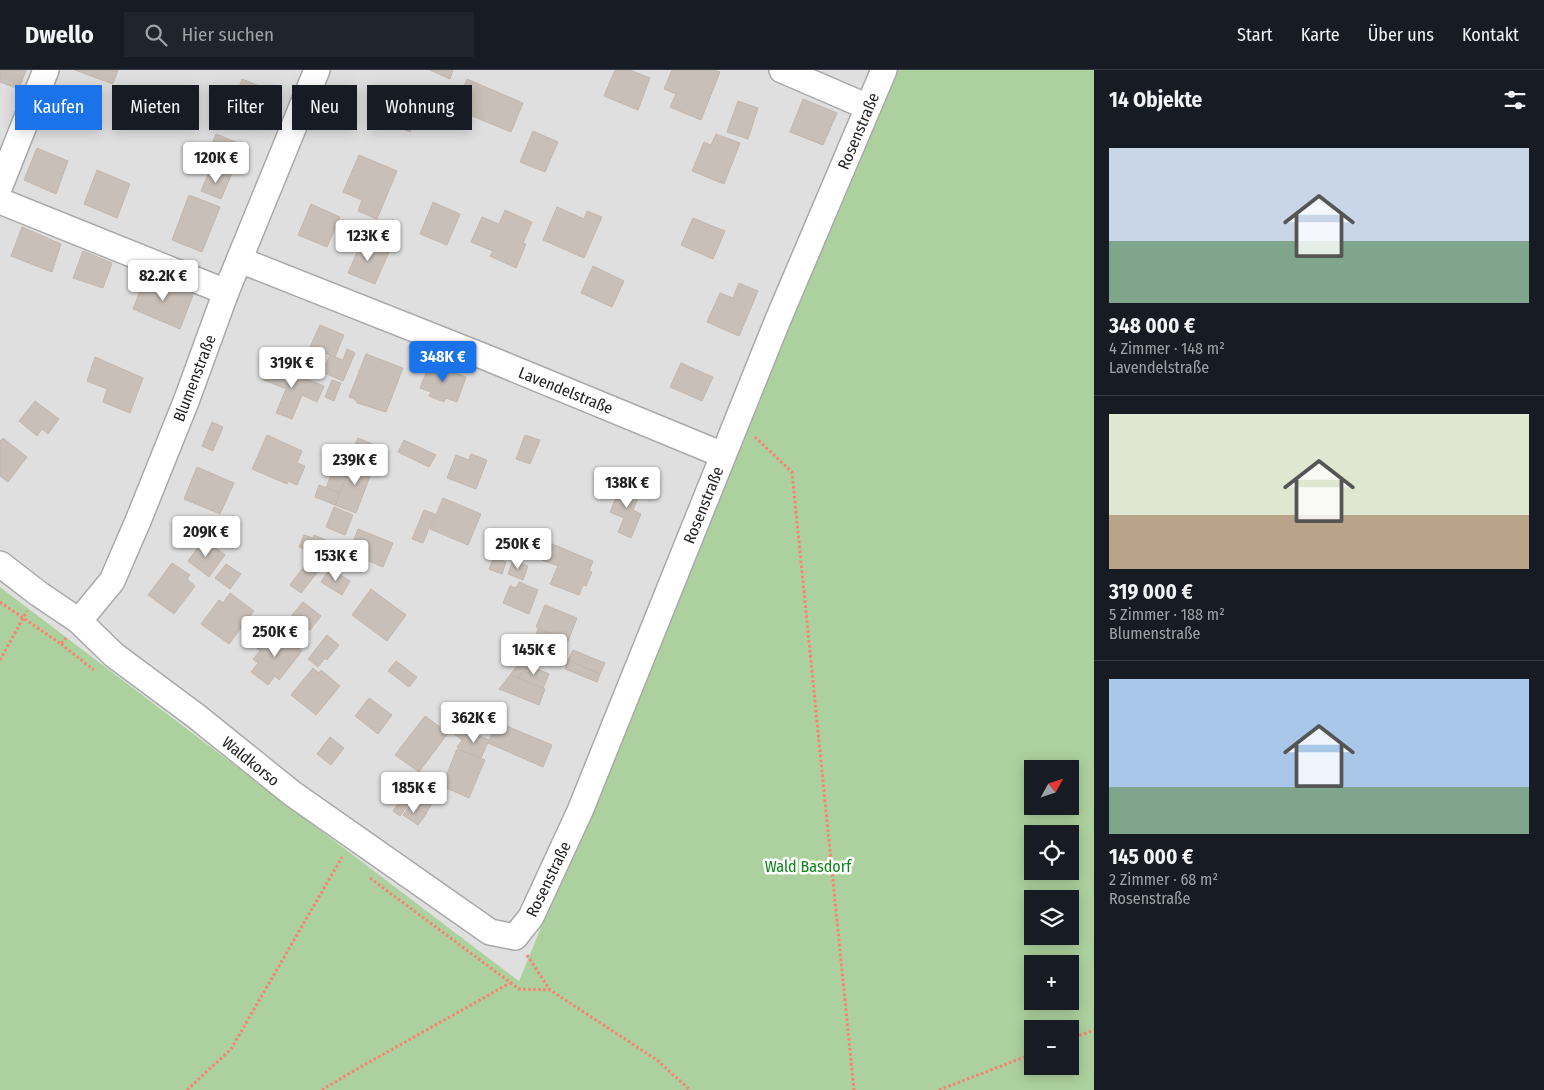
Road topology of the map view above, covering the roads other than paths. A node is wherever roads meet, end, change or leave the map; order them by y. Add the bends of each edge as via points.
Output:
1 (46, 70) edge
2 (317, 70) edge
3 (782, 70) edge
4 (884, 70) edge
5 (868, 107) junction
6 (0, 186) edge
7 (0, 201) edge
8 (240, 260) junction
9 (226, 292) junction
10 (723, 455) junction
11 (0, 564) edge
12 (79, 621) junction
13 (515, 937) joint

1 - 6 street
2 - 8 street, Blumenstraße
3 - 5 street
4 - 5 street, Rosenstraße
5 - 10 street, Rosenstraße
7 - 9 street
8 - 9 street, Blumenstraße
8 - 10 street, Lavendelstraße
9 - 12 street, Blumenstraße via 167,449 112,581
10 - 13 street, Rosenstraße via 580,811 532,917
11 - 12 street, Waldkorso
12 - 13 street, Waldkorso via 114,654 293,794 490,932

